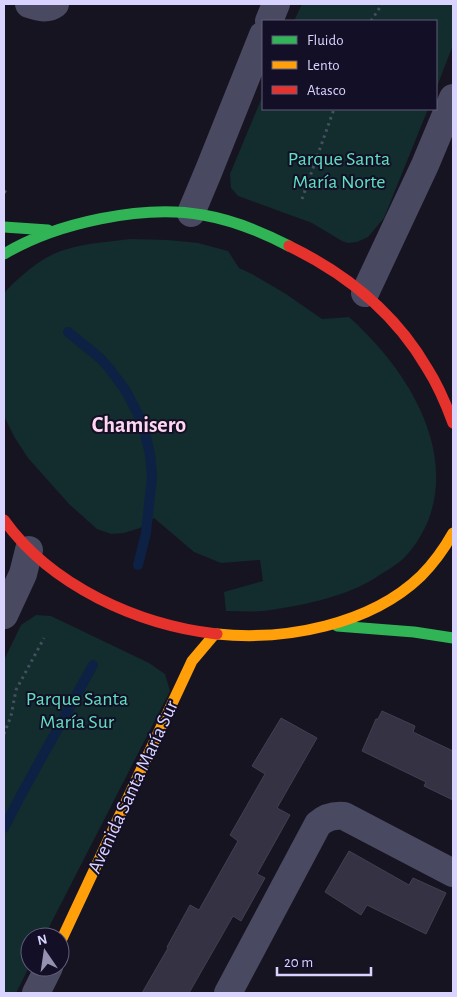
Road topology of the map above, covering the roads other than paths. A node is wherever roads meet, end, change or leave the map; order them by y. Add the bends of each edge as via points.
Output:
1 (29, 4) edge
2 (55, 4) edge
3 (276, 4) edge
4 (269, 20) edge
5 (262, 38) edge
6 (453, 98) edge
7 (190, 213) junction
8 (4, 227) edge
9 (55, 230) junction
10 (4, 254) edge
11 (365, 293) junction
12 (453, 423) edge
13 (4, 520) edge
14 (453, 533) edge
15 (29, 550) junction
16 (4, 615) edge
17 (328, 625) junction
18 (214, 635) junction
19 (453, 638) edge
20 (453, 873) edge
21 (67, 927) edge
22 (44, 977) edge
23 (36, 993) edge
24 (228, 993) edge

1 - 2 street via 46,8
3 - 4 street
5 - 7 street
6 - 11 street
7 - 9 street via 130,214
7 - 11 street via 234,222 271,237 313,258
8 - 9 street
9 - 10 street
11 - 12 street via 415,348 429,369
13 - 15 street
14 - 17 street via 424,574 409,587 359,615
15 - 16 street via 23,574
15 - 18 street via 79,588 124,610 164,624
17 - 18 street via 257,636
17 - 19 street
18 - 21 street, Avenida Santa María Sur via 192,661
20 - 24 street via 344,816 324,819 318,824
22 - 23 street

